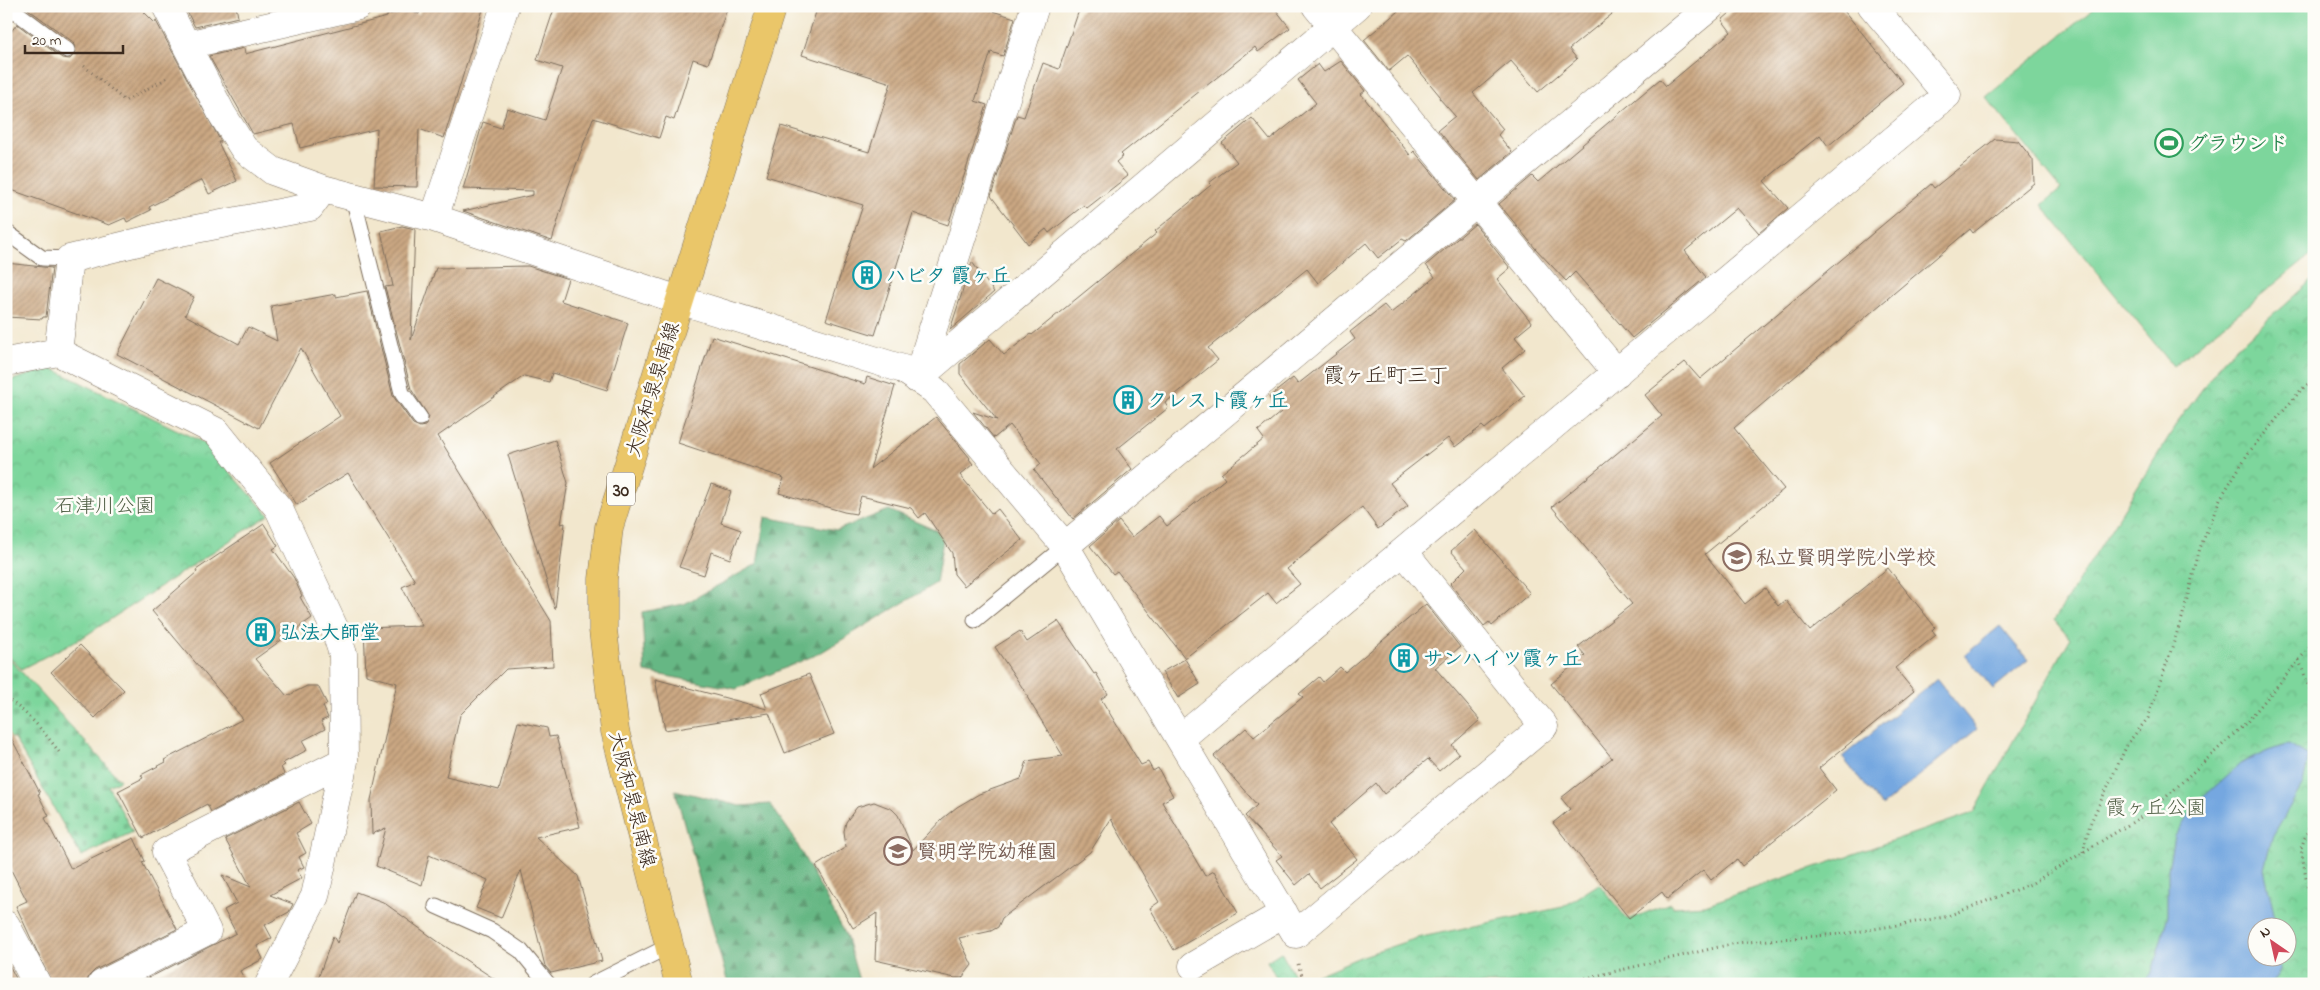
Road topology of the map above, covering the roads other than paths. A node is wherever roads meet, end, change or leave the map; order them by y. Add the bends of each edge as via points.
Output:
1 (8, 6) edge
2 (166, 6) edge
3 (358, 6) edge
4 (505, 6) edge
5 (772, 6) edge
6 (1036, 6) edge
7 (1357, 6) edge
8 (1710, 6) edge
9 (1872, 6) edge
10 (1325, 16) edge
11 (67, 50) dead end
12 (191, 54) junction
13 (323, 189) junction
14 (353, 197) junction
15 (1476, 202) junction
16 (434, 218) junction
17 (6, 232) edge
18 (69, 259) junction
19 (679, 300) junction
20 (58, 352) junction
21 (6, 362) edge
22 (1617, 373) junction
23 (917, 378) junction
24 (420, 418) dead end
25 (1065, 546) junction
26 (1404, 552) junction
27 (975, 620) dead end
28 (1181, 738) junction
29 (344, 761) junction
30 (436, 906) dead end
31 (1284, 914) junction
32 (6, 925) edge
33 (669, 946) junction
34 (1193, 966) dead end
35 (37, 984) edge
36 (102, 984) edge
37 (269, 984) edge
38 (548, 984) edge
39 (593, 984) edge
40 (679, 984) edge

1 - 11 lane
2 - 12 street
3 - 12 street
4 - 16 street
5 - 19 main road, 大阪和泉泉南線 / 30
6 - 23 street
7 - 10 street
8 - 15 street
9 - 22 street via 1947,95
10 - 15 street
10 - 23 street
12 - 13 street via 244,149 273,171
13 - 14 street
13 - 18 street via 310,207 175,233
14 - 16 street
14 - 24 lane via 402,393
15 - 22 street
15 - 25 street
16 - 19 street
17 - 18 lane via 42,258
18 - 20 street
19 - 23 street via 903,370
19 - 33 main road, 大阪和泉泉南線 / 30 via 609,527 603,579 603,630 615,731
20 - 21 street
20 - 29 street via 216,432 279,509 336,630 343,654
22 - 26 street
23 - 25 street via 934,390
25 - 27 lane
25 - 28 street
26 - 28 street
26 - 31 street via 1544,726 1296,934
28 - 31 street
29 - 36 street via 166,852 206,931
29 - 37 street via 315,896
30 - 38 lane via 507,941 521,951
31 - 34 street
32 - 35 street
33 - 39 lane
33 - 40 main road, 大阪和泉泉南線 / 30

